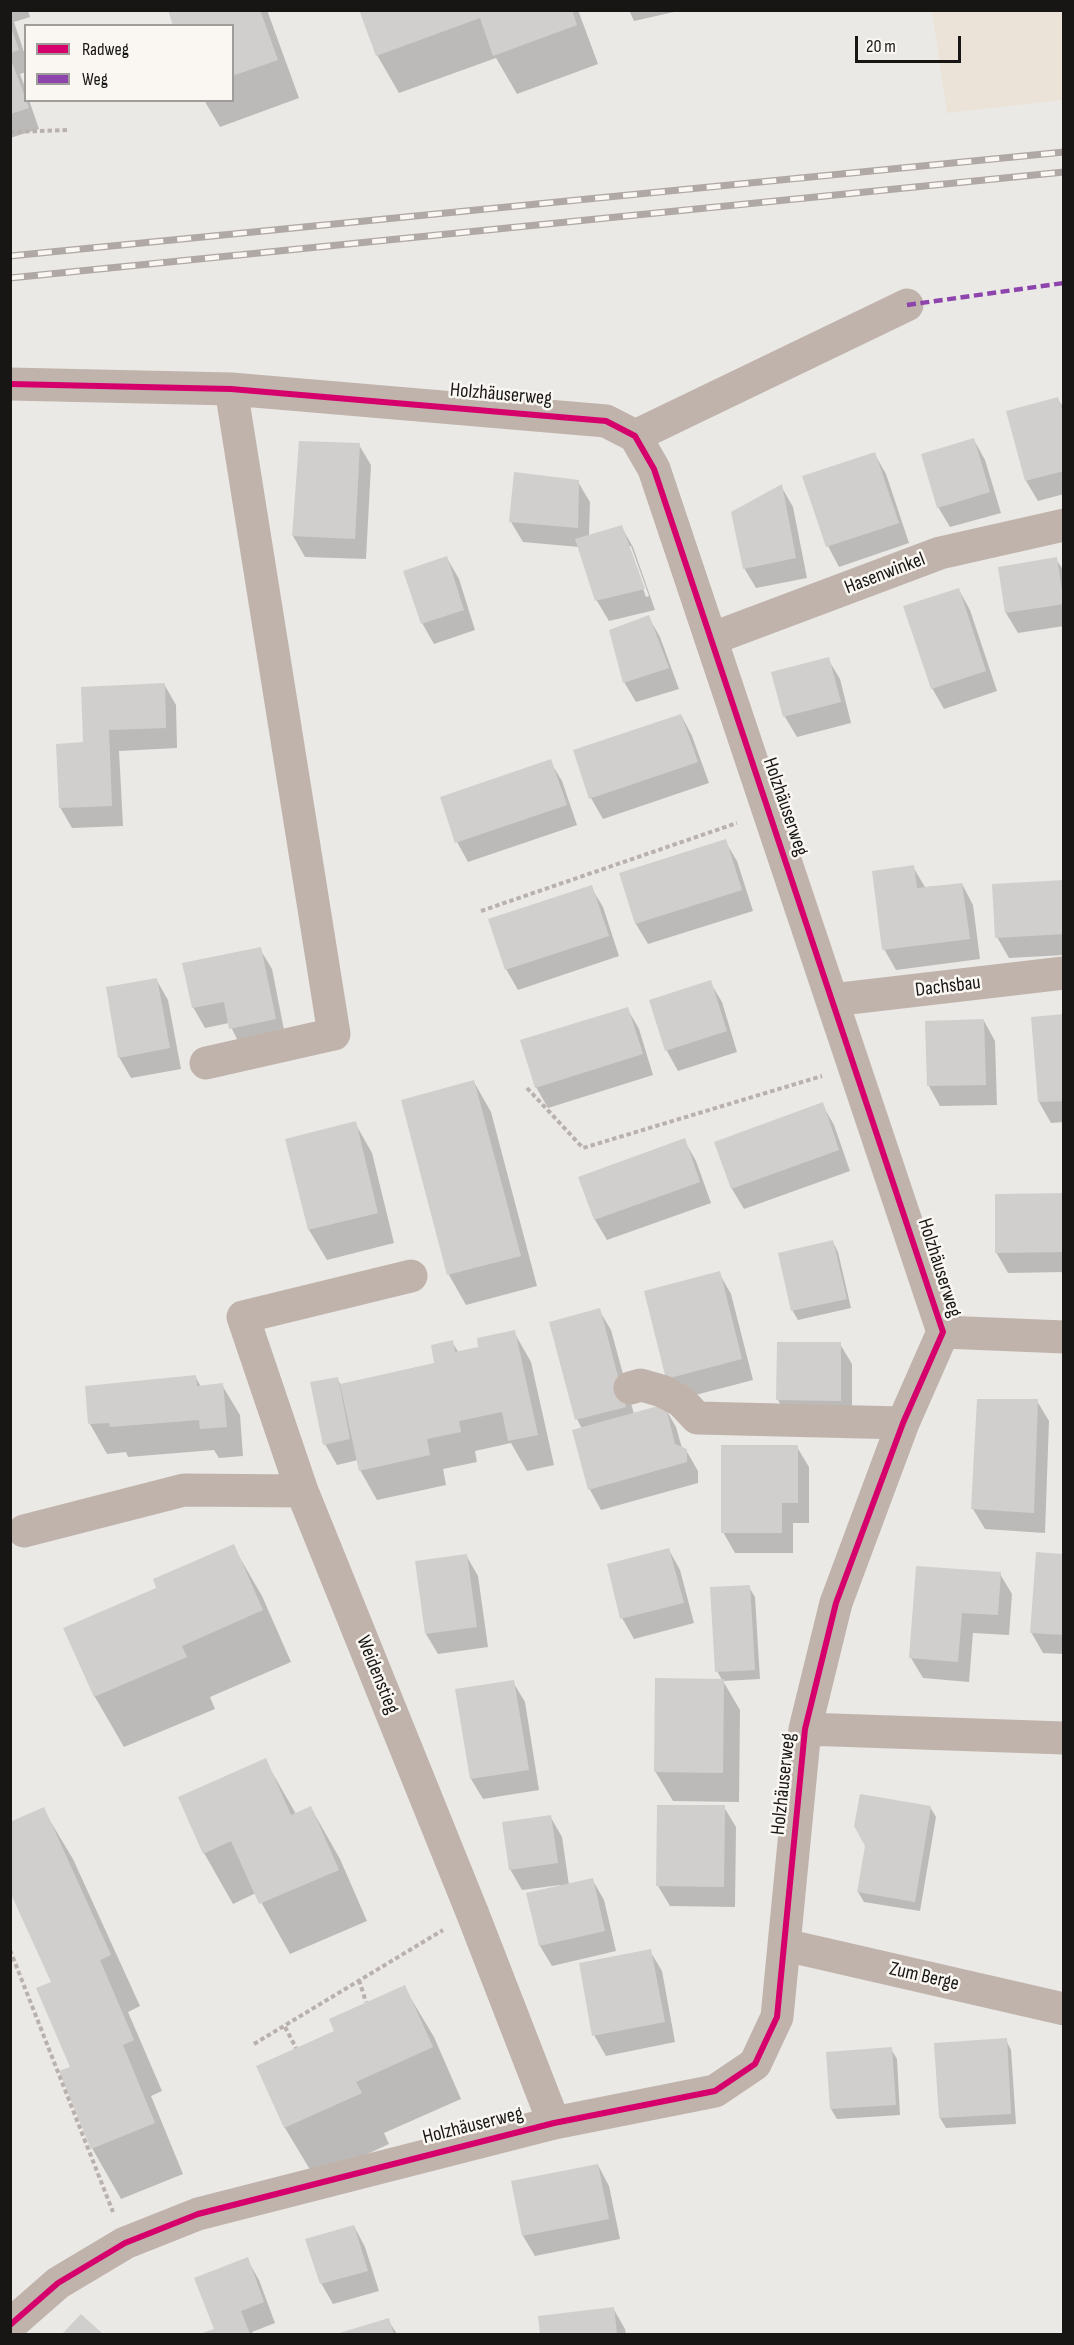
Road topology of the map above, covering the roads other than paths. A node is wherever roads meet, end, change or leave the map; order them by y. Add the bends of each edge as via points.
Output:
1 (907, 305) dead end
2 (10, 384) edge
3 (231, 389) junction
4 (635, 436) junction
5 (1064, 525) edge
6 (711, 639) junction
7 (1064, 973) edge
8 (832, 1000) junction
9 (206, 1063) dead end
10 (411, 1276) dead end
11 (943, 1332) junction
12 (1064, 1337) edge
13 (630, 1388) dead end
14 (903, 1423) junction
15 (302, 1491) junction
16 (15, 1535) edge
17 (806, 1730) junction
18 (1064, 1738) edge
19 (785, 1945) junction
20 (1064, 2009) edge
21 (554, 2123) junction
22 (10, 2325) edge

1 - 4 street
2 - 3 street, Holzhäuserweg
3 - 4 street, Holzhäuserweg via 606,421
3 - 9 street via 334,1034
4 - 6 street, Holzhäuserweg via 654,470
5 - 6 street, Hasenwinkel via 940,553
6 - 8 street, Holzhäuserweg
7 - 8 street, Dachsbau
8 - 11 street, Holzhäuserweg
10 - 15 street, Weidenstieg via 243,1317
11 - 12 street
11 - 14 street, Holzhäuserweg
13 - 14 street via 641,1385 662,1391 681,1401 697,1418
14 - 17 street, Holzhäuserweg via 836,1603
15 - 16 street via 184,1490
15 - 21 street, Weidenstieg
17 - 18 street
17 - 19 street, Holzhäuserweg
19 - 20 street, Zum Berge
19 - 21 street, Holzhäuserweg via 777,2017 755,2064 715,2091
21 - 22 street, Holzhäuserweg via 198,2214 125,2243 58,2283

